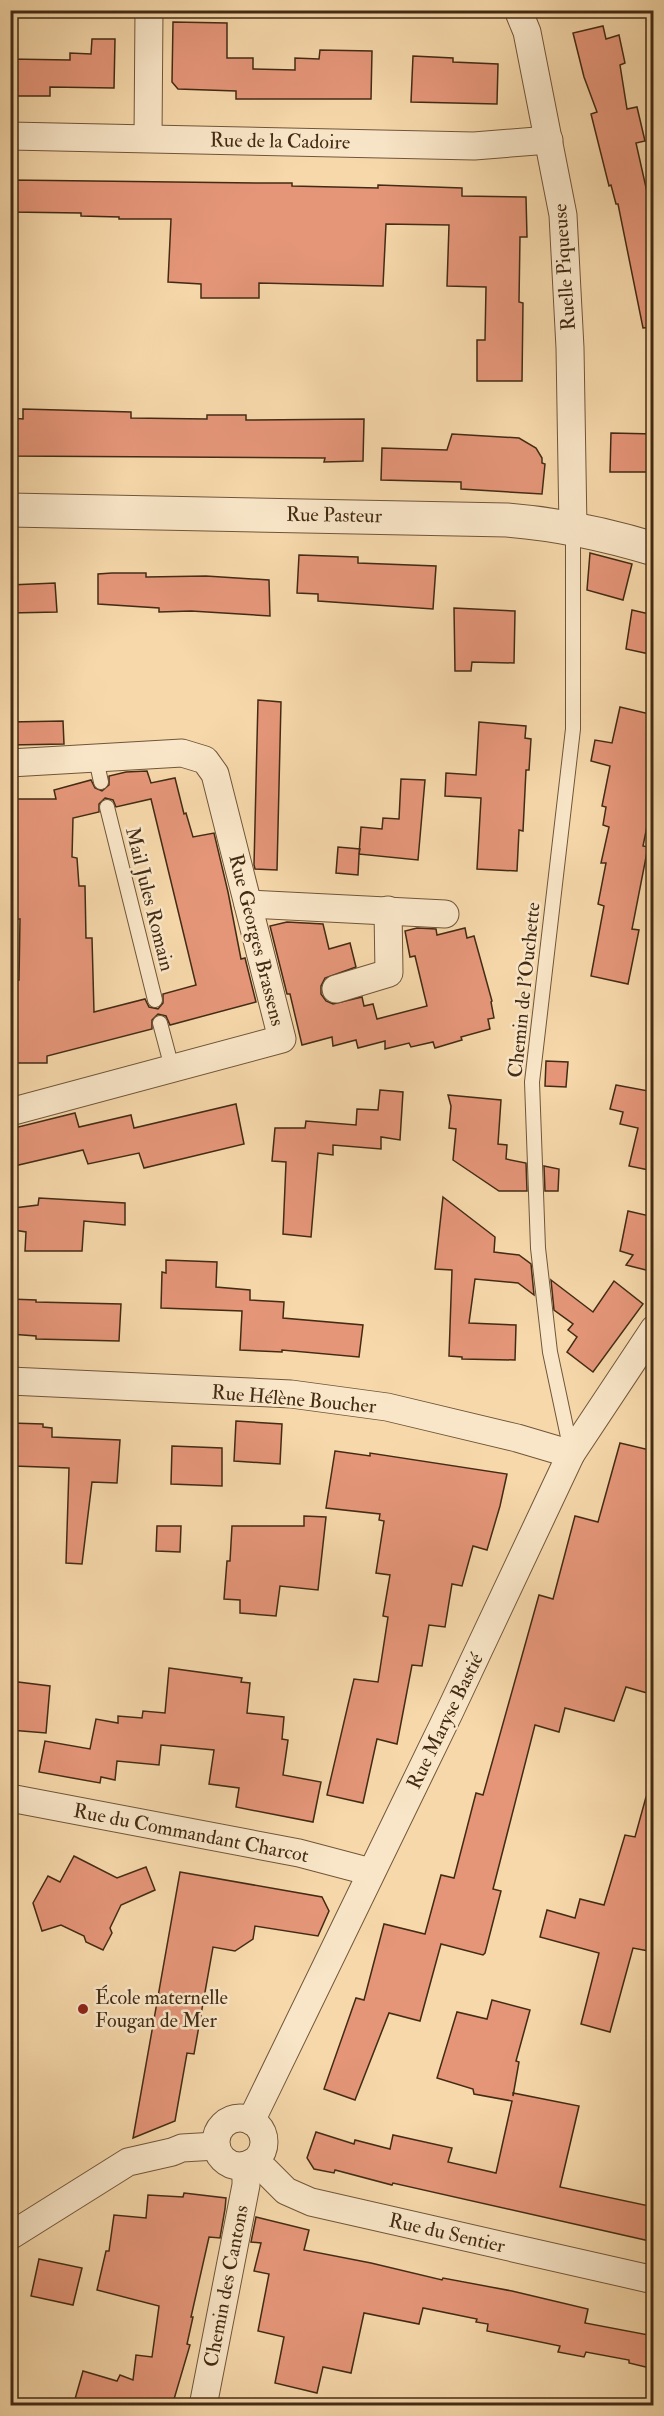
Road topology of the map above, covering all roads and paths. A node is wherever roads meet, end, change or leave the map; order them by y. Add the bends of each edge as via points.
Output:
1 (149, 10) edge
2 (518, 10) edge
3 (10, 136) edge
4 (148, 138) junction
5 (549, 140) junction
6 (10, 510) edge
7 (573, 528) junction
8 (654, 549) edge
9 (10, 763) edge
10 (107, 807) dead end
11 (248, 904) junction
12 (388, 910) junction
13 (445, 914) dead end
14 (336, 989) dead end
15 (155, 1000) dead end
16 (160, 1023) dead end
17 (172, 1068) junction
18 (10, 1112) edge
19 (654, 1329) edge
20 (10, 1382) edge
21 (571, 1454) junction
22 (10, 1798) edge
23 (371, 1872) junction
24 (251, 2121) junction
25 (216, 2146) junction
26 (248, 2164) junction
27 (10, 2236) edge
28 (654, 2280) edge
29 (203, 2406) edge

1 - 4 street
2 - 5 street, Ruelle Piqueuse via 527,32
3 - 4 street, Rue de la Cadoire
4 - 5 street, Rue de la Cadoire via 474,146
5 - 7 street, Ruelle Piqueuse via 563,226
6 - 7 street, Rue Pasteur via 441,517
7 - 8 street, Rue Pasteur
7 - 21 lane, Chemin de l'Ouchette via 573,729 532,1082 538,1248 550,1352
9 - 11 street, Rue Georges Brassens via 98,771 182,753 205,760 215,774
10 - 15 lane, Mail Jules Romain
11 - 12 street
11 - 17 street, Rue Georges Brassens via 282,1039
12 - 13 street
12 - 14 street via 389,973
16 - 17 lane
17 - 18 street, Rue Georges Brassens
19 - 21 street, Rue Maryse Bastié
20 - 21 street, Rue Hélène Boucher via 291,1394 387,1407
21 - 23 street, Rue Maryse Bastié
22 - 23 street, Rue du Commandant Charcot via 299,1853
23 - 24 street, Rue Maryse Bastié
24 - 25 street via 241,2118 225,2123 217,2134
24 - 26 street via 263,2140 261,2154
25 - 26 street via 232,2165
25 - 27 street via 182,2148 128,2162
26 - 28 street, Rue du Sentier via 266,2170 286,2191 311,2202
26 - 29 street, Chemin des Cantons

